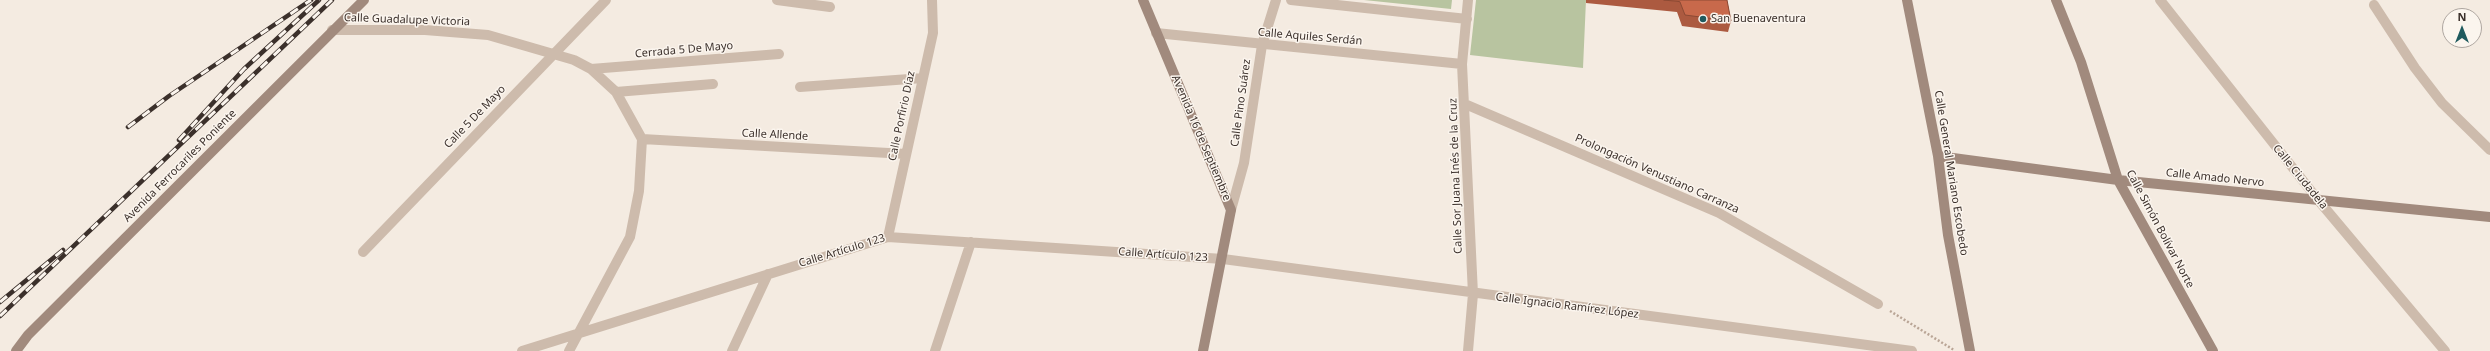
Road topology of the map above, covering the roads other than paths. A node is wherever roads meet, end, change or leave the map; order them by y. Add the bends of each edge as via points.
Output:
1 (364, 0) edge
2 (606, 0) edge
3 (777, 0) edge
4 (932, 0) edge
5 (1143, 0) edge
6 (1276, 0) edge
7 (1291, 0) edge
8 (1468, 0) edge
9 (1907, 0) edge
10 (2056, 0) edge
11 (2160, 0) edge
12 (2374, 5) dead end
13 (830, 7) dead end
14 (1467, 19) junction
15 (332, 30) junction
16 (1156, 33) junction
17 (1262, 45) junction
18 (553, 52) junction
19 (779, 54) dead end
20 (1462, 64) junction
21 (591, 69) junction
22 (923, 78) junction
23 (714, 84) dead end
24 (800, 87) dead end
25 (616, 92) junction
26 (1465, 104) junction
27 (642, 139) junction
28 (2490, 150) edge
29 (906, 154) junction
30 (1938, 156) junction
31 (2118, 180) junction
32 (2319, 201) junction
33 (1232, 210) junction
34 (2490, 217) edge
35 (888, 237) junction
36 (971, 242) junction
37 (363, 252) dead end
38 (1223, 259) junction
39 (768, 274) junction
40 (1473, 294) junction
41 (1878, 304) road end
42 (581, 331) junction
43 (16, 351) edge
44 (522, 351) edge
45 (569, 351) edge
46 (732, 351) edge
47 (935, 351) edge
48 (1203, 351) edge
49 (1468, 351) edge
50 (1912, 351) edge
51 (1970, 351) edge
52 (2213, 351) edge
53 (2445, 351) edge

1 - 15 street, Avenida Ferrocariles Poniente
2 - 18 street, Calle 5 De Mayo
3 - 13 street
4 - 22 street, Calle Porfirio Díaz via 933,34
5 - 16 street, Avenida 16 de Septiembre
6 - 17 street, Calle Pino Suárez
7 - 14 street
8 - 14 street, Calle Sor Juana Inés de la Cruz
9 - 30 street, Calle General Mariano Escobedo
10 - 31 street, Calle Simón Bolívar Norte via 2081,62
11 - 32 street, Calle Ciudadela
12 - 28 street via 2415,68 2442,103
14 - 20 street, Calle Sor Juana Inés de la Cruz
15 - 18 street, Calle Guadalupe Victoria via 425,30 488,35
15 - 43 street, Avenida Ferrocariles Poniente via 34,329
16 - 17 street, Calle Aquiles Serdán
16 - 33 street, Avenida 16 de Septiembre
17 - 20 street, Calle Aquiles Serdán
17 - 33 street, Calle Pino Suárez via 1244,162
18 - 21 street, Calle Guadalupe Victoria
18 - 37 street, Calle 5 De Mayo
19 - 21 street, Cerrada 5 De Mayo
20 - 26 street, Calle Sor Juana Inés de la Cruz
21 - 25 street, Calle Guadalupe Victoria
22 - 24 street
22 - 29 street, Calle Porfirio Díaz
23 - 25 street
25 - 27 street, Calle Guadalupe Victoria
26 - 40 street, Calle Sor Juana Inés de la Cruz
26 - 41 street, Prolongación Venustiano Carranza via 1719,213
27 - 29 street, Calle Allende
27 - 42 street via 639,191 630,237
29 - 35 street, Calle Porfirio Díaz
30 - 31 street, Calle Amado Nervo
30 - 51 street, Calle General Mariano Escobedo via 1948,235
31 - 32 street, Calle Amado Nervo
31 - 52 street, Calle Simón Bolívar Norte
32 - 34 street, Calle Amado Nervo
32 - 53 street, Calle Ciudadela
33 - 38 street, Avenida 16 de Septiembre
35 - 36 street, Calle Artículo 123
35 - 39 street, Calle Artículo 123
36 - 38 street, Calle Artículo 123
36 - 47 street
38 - 40 street, Calle Ignacio Ramírez López
38 - 48 street, Avenida 16 de Septiembre
39 - 42 street, Calle Artículo 123
39 - 46 street
40 - 49 street, Calle Sor Juana Inés de la Cruz
40 - 50 street, Calle Ignacio Ramírez López
42 - 44 street, Calle Artículo 123
42 - 45 street

